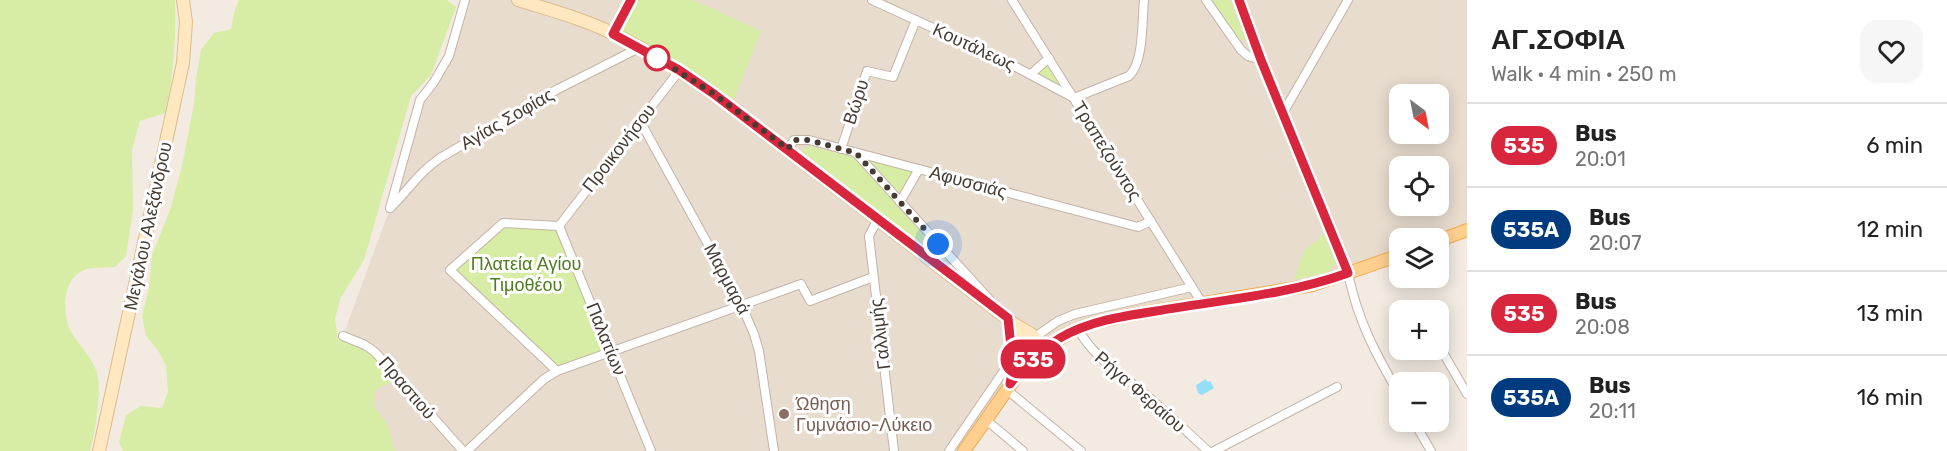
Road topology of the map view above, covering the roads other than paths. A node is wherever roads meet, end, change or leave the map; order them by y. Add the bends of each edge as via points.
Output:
1 (183, 0) edge
2 (465, 0) edge
3 (518, 0) edge
4 (631, 0) edge
5 (872, 0) edge
6 (1012, 0) edge
7 (1144, 0) edge
8 (1206, 0) edge
9 (1239, 0) edge
10 (1348, 0) edge
11 (916, 20) junction
12 (613, 34) junction
13 (639, 48) junction
14 (1049, 58) junction
15 (1261, 60) junction
16 (679, 70) junction
17 (1030, 74) junction
18 (1074, 98) junction
19 (1283, 113) junction
20 (640, 121) junction
21 (788, 149) junction
22 (841, 149) junction
23 (856, 153) junction
24 (920, 170) junction
25 (900, 202) junction
26 (878, 219) junction
27 (1151, 221) junction
28 (559, 226) junction
29 (1467, 230) edge
30 (1449, 237) edge
31 (1389, 259) edge
32 (1348, 273) junction
33 (873, 277) junction
34 (1192, 287) junction
35 (1202, 303) junction
36 (741, 304) junction
37 (1007, 318) junction
38 (1078, 329) junction
39 (343, 336) dead end
40 (1035, 337) junction
41 (611, 351) junction
42 (1040, 352) junction
43 (1012, 359) junction
44 (1447, 360) edge
45 (556, 371) junction
46 (1389, 377) edge
47 (1008, 387) junction
48 (1337, 387) dead end
49 (1467, 394) edge
50 (985, 418) junction
51 (1420, 432) edge
52 (99, 451) edge
53 (465, 451) edge
54 (651, 451) edge
55 (774, 451) edge
56 (894, 451) edge
57 (949, 451) edge
58 (964, 451) edge
59 (1023, 451) edge
60 (1081, 451) edge
61 (1208, 451) edge
62 (1214, 451) edge
63 (1431, 451) edge

1 - 52 street, Μεγάλου Αλεξάνδρου via 183,63
2 - 13 street, Αγίας Σοφίας via 449,56 420,100 390,208 424,169 440,158 558,89
3 - 12 street
4 - 12 street
5 - 11 street, Κουτάλεως
6 - 14 street, Τραπεζούντος
7 - 18 street via 1135,70
8 - 15 street via 1242,50
9 - 15 street
10 - 19 street
11 - 17 street, Κουτάλεως
11 - 22 street, Βώρυ via 893,77 867,71
12 - 13 street
13 - 16 street
14 - 17 street
14 - 18 street, Τραπεζούντος
15 - 19 street
16 - 20 street, Προικονήσου
16 - 21 street
17 - 18 street, Κουτάλεως
18 - 27 street, Τραπεζούντος
19 - 32 street
20 - 28 street, Προικονήσου
20 - 36 street, Μαρμαρά
21 - 22 street, Αφυσσιάς via 794,140
21 - 26 street
22 - 23 street, Αφυσσιάς
23 - 24 street, Αφυσσιάς
23 - 25 street
24 - 25 street
24 - 27 street, Αφυσσιάς via 1138,227
25 - 37 street
26 - 33 street, Γαλλιμής via 869,236
26 - 37 street
27 - 34 street, Τραπεζούντος
28 - 41 street, Παλατίων
28 - 45 street via 503,223 450,270
29 - 30 main road
31 - 32 main road
32 - 35 main road via 1313,285
32 - 46 street via 1369,343
33 - 36 street via 810,301 801,284
33 - 56 street, Γαλλιμής
34 - 35 street, Τραπεζούντος
34 - 40 street via 1075,314
35 - 38 main road via 1124,316
36 - 41 street
36 - 55 street, Μαρμαρά via 759,351
37 - 40 street
37 - 42 street via 1019,337
37 - 43 street
38 - 42 main road
38 - 61 street, Ρήγα Φεραίου via 1098,356
39 - 53 street, Πραστιού via 379,356
40 - 42 street
41 - 45 street
41 - 54 street, Παλατίων
42 - 47 main road
43 - 47 street
43 - 57 street
44 - 49 street
45 - 53 street
47 - 50 main road
47 - 60 street
48 - 62 street
50 - 58 main road
50 - 59 street
51 - 63 street

